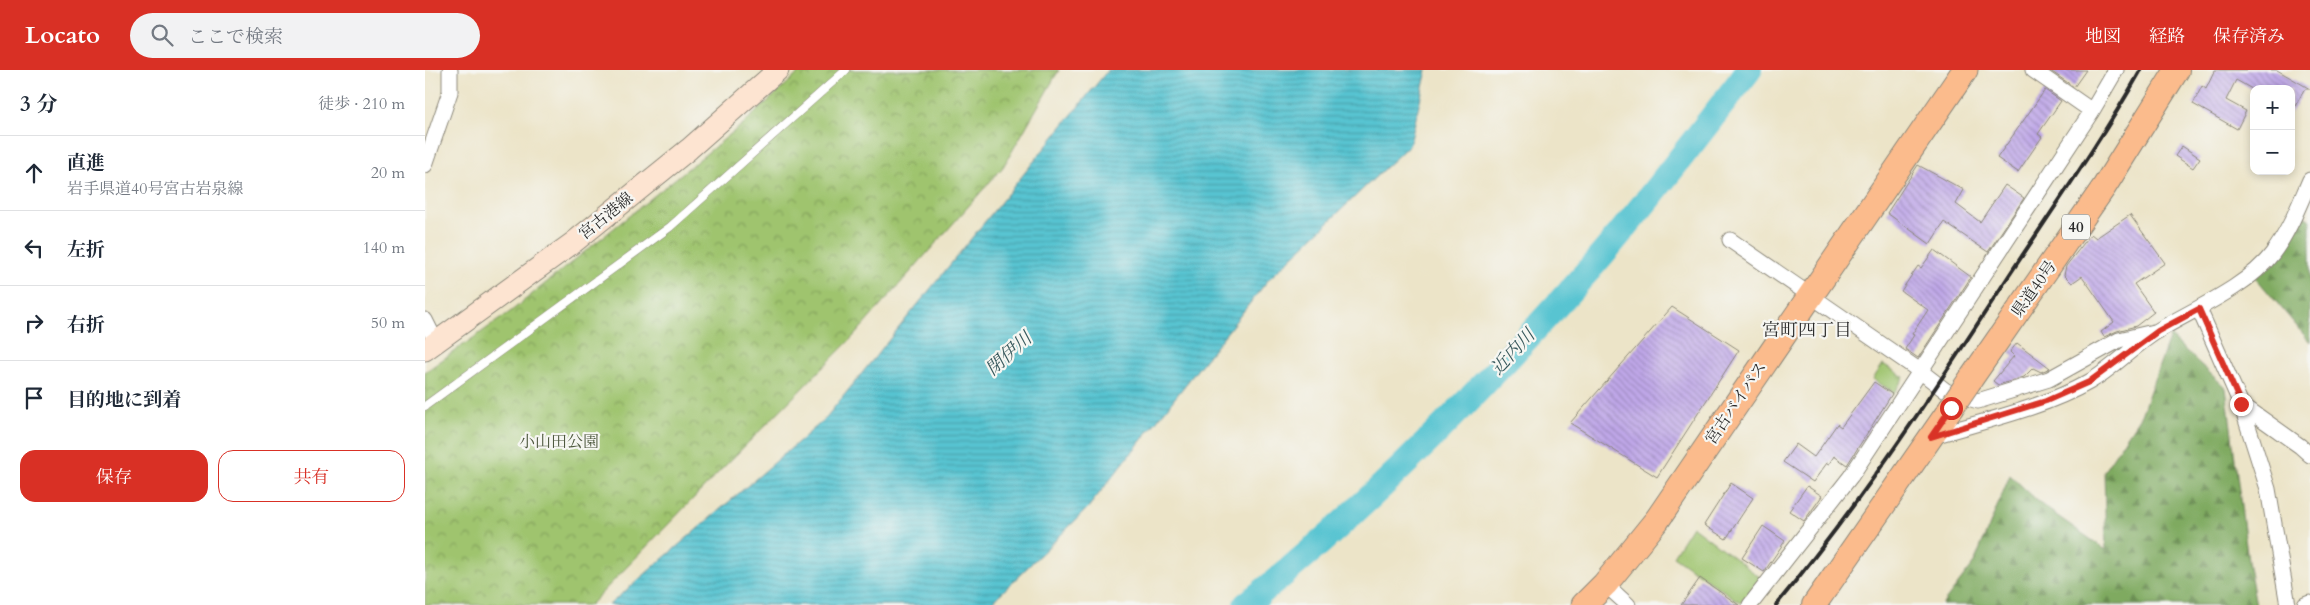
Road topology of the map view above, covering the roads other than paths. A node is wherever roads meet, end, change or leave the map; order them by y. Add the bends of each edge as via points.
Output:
1 (450, 70) edge
2 (778, 70) edge
3 (846, 70) edge
4 (1965, 70) edge
5 (2033, 70) edge
6 (2116, 70) edge
7 (2177, 70) edge
8 (2092, 111) junction
9 (425, 165) edge
10 (2310, 180) edge
11 (1730, 240) dead end
12 (1809, 296) junction
13 (2199, 309) junction
14 (425, 320) edge
15 (2158, 331) junction
16 (431, 346) edge
17 (1921, 371) junction
18 (2241, 404) junction
19 (425, 406) edge
20 (1931, 437) junction
21 (2310, 455) edge
22 (1605, 584) junction
23 (2310, 603) edge
24 (1584, 605) edge
25 (1628, 605) edge
26 (1750, 605) edge
27 (1814, 605) edge
28 (2288, 605) edge
29 (2305, 605) edge

1 - 9 street via 451,92
2 - 16 main road, 宮古港線 via 689,149 574,242
3 - 19 lane via 670,227
4 - 12 highway, 宮古バイパス
5 - 8 street
6 - 8 street
7 - 20 main road, 県道40号 / 40, bridge via 2104,187
8 - 17 street
10 - 13 street via 2272,255 2251,274
11 - 12 street
12 - 17 street
12 - 22 highway, 宮古バイパス via 1657,520
13 - 15 street
13 - 18 street
14 - 16 street
15 - 17 street via 2119,340 2049,379 1978,401 1946,391
15 - 20 street via 2089,382 2046,401
17 - 26 street via 1851,476
18 - 21 street
18 - 28 street via 2268,489
20 - 27 main road, 40
22 - 24 highway, 宮古バイパス
22 - 25 street
23 - 29 street

